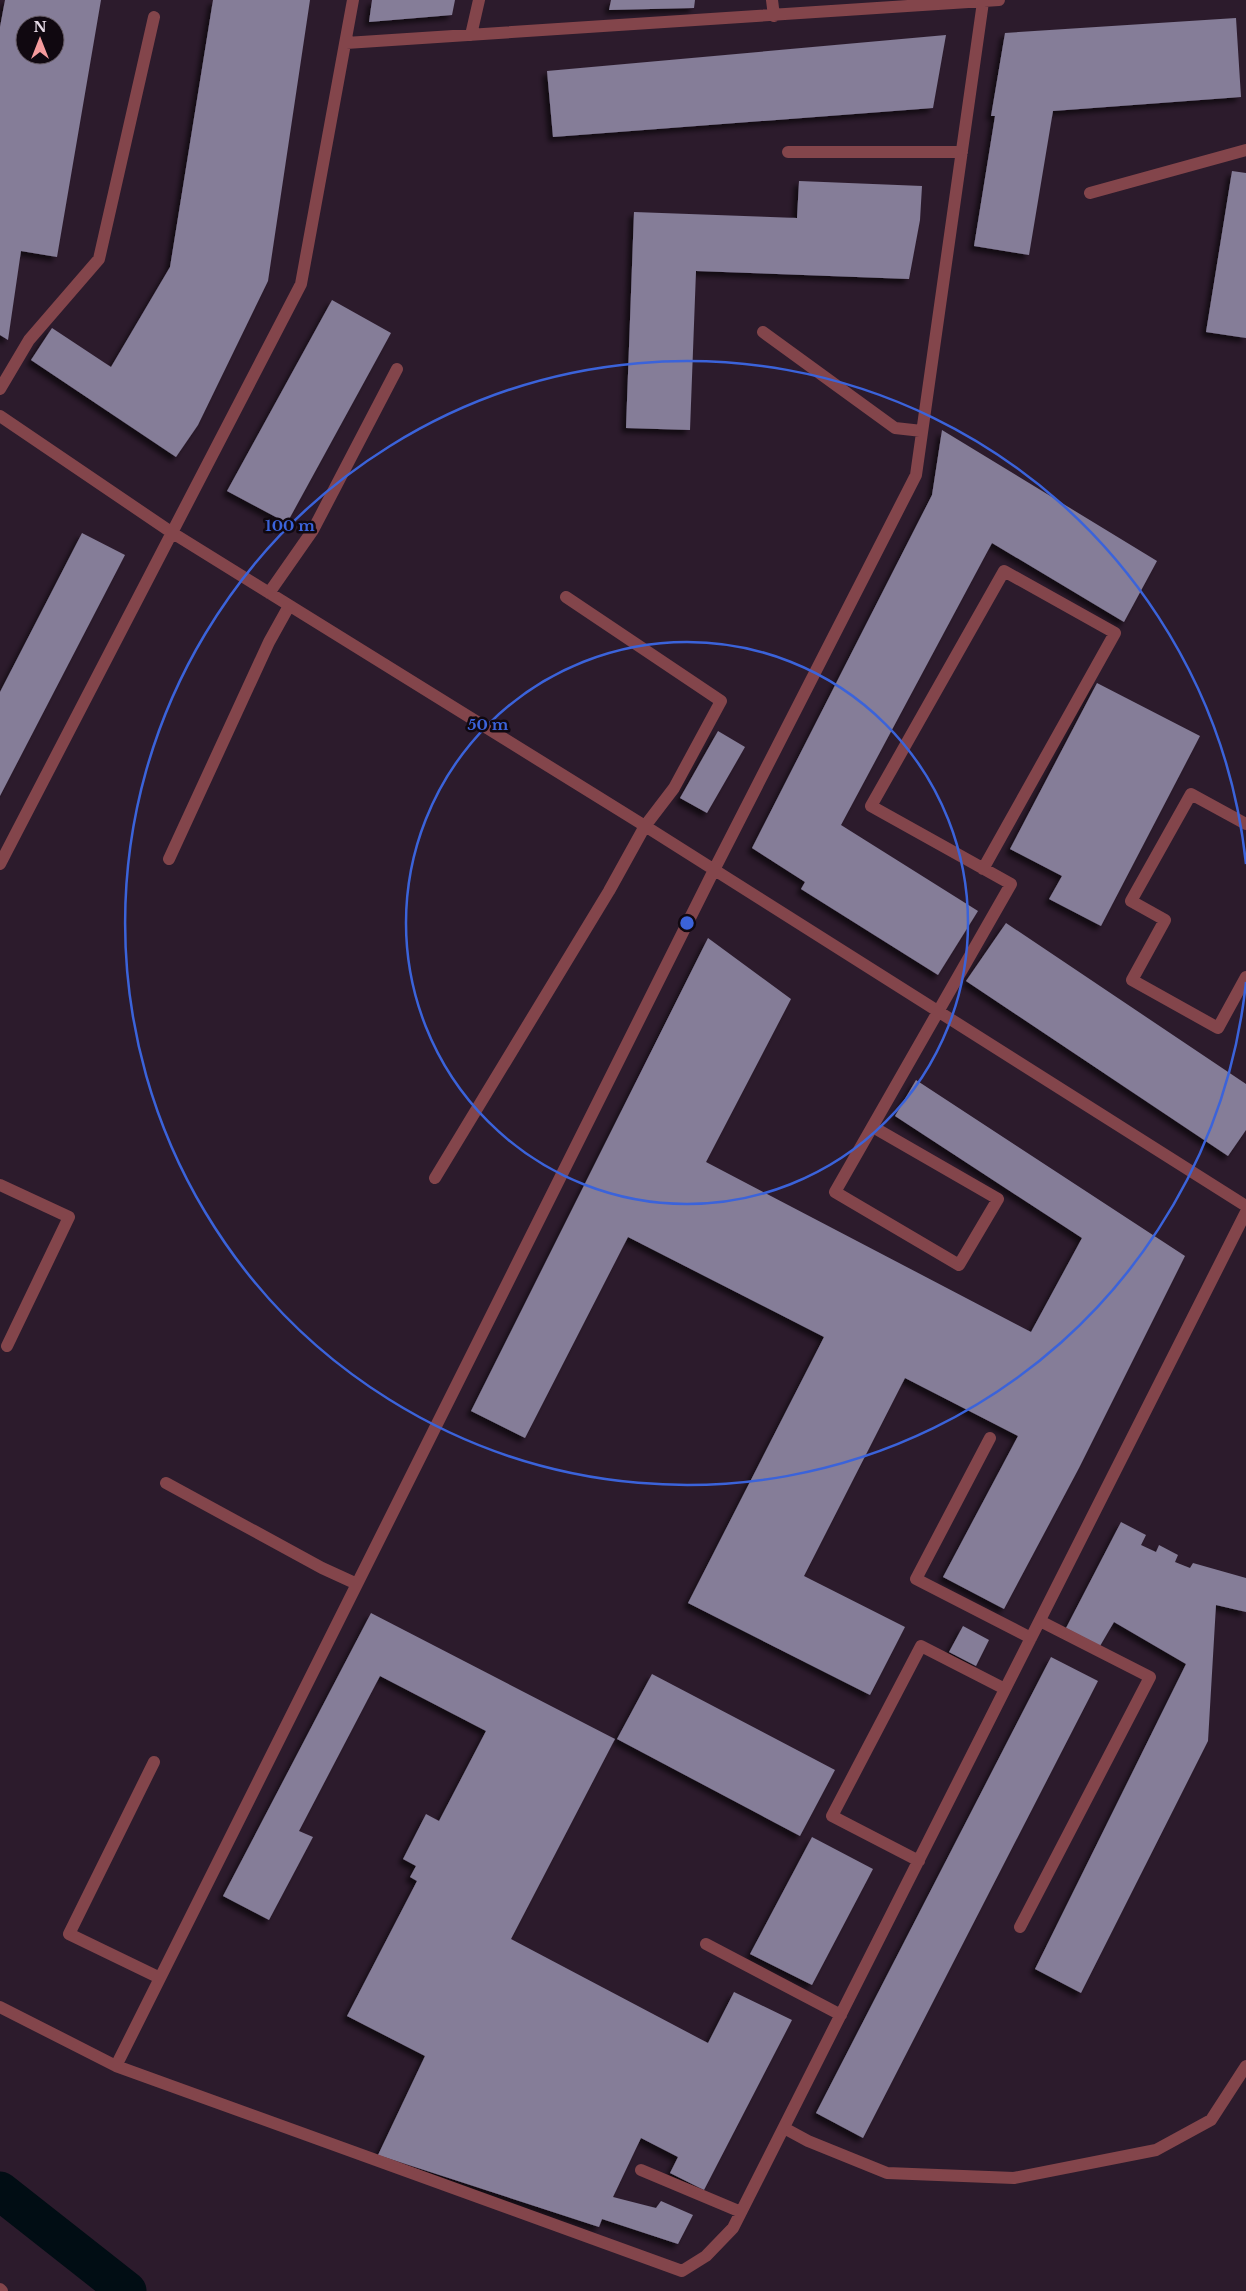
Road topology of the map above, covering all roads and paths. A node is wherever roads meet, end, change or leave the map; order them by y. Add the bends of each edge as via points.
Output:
1 (353, 0) edge
2 (479, 0) edge
3 (772, 0) edge
4 (1000, 0) edge
5 (983, 2) junction
6 (774, 16) junction
7 (154, 17) dead end
8 (471, 35) junction
9 (346, 43) junction
10 (1246, 150) edge
11 (788, 152) dead end
12 (962, 152) junction
13 (1090, 193) dead end
14 (763, 332) dead end
15 (397, 369) dead end
16 (0, 389) edge
17 (0, 416) edge
18 (922, 431) junction
19 (170, 532) junction
20 (269, 593) junction
21 (566, 597) dead end
22 (289, 606) junction
23 (1246, 824) edge
24 (645, 826) junction
25 (169, 859) dead end
26 (0, 864) edge
27 (983, 869) junction
28 (714, 870) junction
29 (1246, 977) edge
30 (939, 1011) junction
31 (873, 1127) junction
32 (435, 1178) dead end
33 (0, 1185) edge
34 (1246, 1206) edge
35 (1246, 1212) edge
36 (7, 1346) dead end
37 (990, 1438) dead end
38 (166, 1483) dead end
39 (357, 1584) junction
40 (1040, 1621) junction
41 (1031, 1638) junction
42 (1005, 1689) junction
43 (154, 1762) dead end
44 (919, 1860) junction
45 (1020, 1927) dead end
46 (706, 1944) dead end
47 (160, 1978) junction
48 (0, 2006) edge
49 (841, 2015) junction
50 (116, 2066) junction
51 (1246, 2066) edge
52 (784, 2128) junction
53 (641, 2170) dead end
54 (741, 2212) junction

1 - 9 street
2 - 8 street
3 - 6 street
4 - 5 street
5 - 6 street
5 - 12 street
6 - 8 street
7 - 16 street via 99,259 29,340
8 - 9 street
9 - 19 street via 301,284
10 - 13 street
11 - 12 street
12 - 18 street
14 - 18 street via 895,428
15 - 20 street via 313,530
17 - 19 street
18 - 28 street via 916,475
19 - 20 street
19 - 26 street
20 - 22 street
21 - 24 street via 720,701 674,788
22 - 24 street
22 - 25 street via 269,642
23 - 29 street via 1191,794 1131,901 1165,920 1132,980 1218,1028
24 - 28 street
24 - 32 street
27 - 27 street via 1116,633 1004,571 871,806
27 - 30 street via 1011,884
28 - 30 street
28 - 39 street
30 - 31 street
30 - 34 street
31 - 31 street via 998,1199 959,1265 834,1192
33 - 36 street via 69,1217
35 - 40 street
37 - 41 street via 916,1580
38 - 39 street
39 - 47 street
40 - 41 street
40 - 45 street via 1150,1677
41 - 42 street
42 - 44 street
42 - 44 street via 921,1646 832,1816
43 - 47 street via 69,1934
44 - 49 street
46 - 49 street
47 - 50 street
48 - 50 street
49 - 52 street
50 - 54 street via 682,2272 706,2256 733,2228
51 - 52 street via 1212,2120 1156,2150 1014,2178 886,2173
52 - 54 street
53 - 54 street

